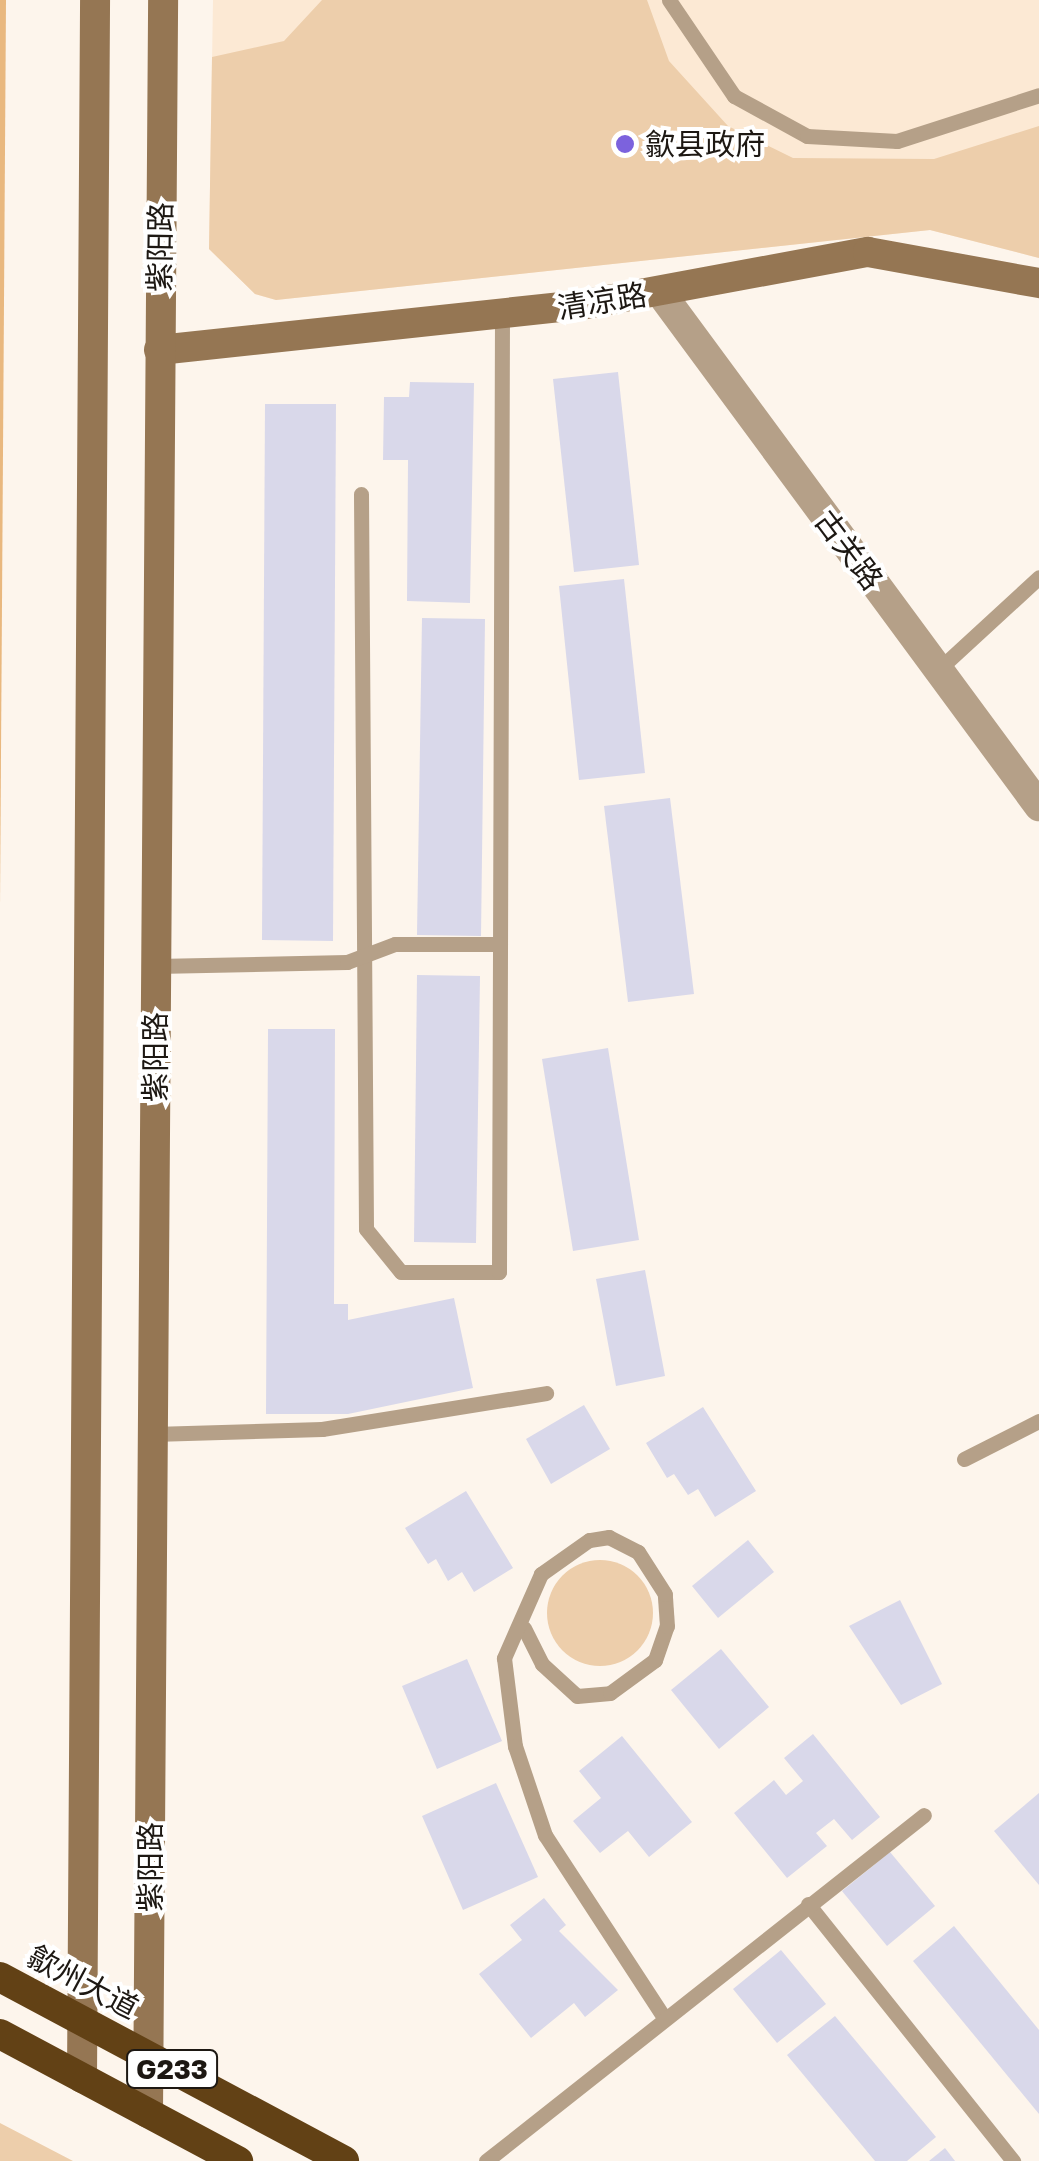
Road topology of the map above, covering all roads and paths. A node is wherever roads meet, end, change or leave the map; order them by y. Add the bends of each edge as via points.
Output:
1 (95, 0) edge
2 (163, 0) edge
3 (668, 0) edge
4 (1039, 95) edge
5 (1039, 283) edge
6 (660, 292) junction
7 (502, 316) junction
8 (160, 350) junction
9 (361, 494) dead end
10 (1039, 577) edge
11 (938, 670) junction
12 (1039, 806) edge
13 (500, 944) junction
14 (364, 956) junction
15 (156, 966) junction
16 (546, 1393) dead end
17 (1039, 1421) edge
18 (152, 1434) junction
19 (964, 1459) dead end
20 (524, 1628) junction
21 (924, 1814) dead end
22 (808, 1904) junction
23 (0, 1977) edge
24 (663, 2016) junction
25 (82, 2021) junction
26 (0, 2034) edge
27 (149, 2057) junction
28 (82, 2078) junction
29 (148, 2114) junction
30 (238, 2161) edge
31 (344, 2161) edge
32 (486, 2161) edge
33 (1013, 2161) edge

1 - 25 main road
2 - 8 main road, 紫阳路
3 - 4 lane via 734,96 807,136 897,140
5 - 6 main road, 清凉路 via 868,252
6 - 7 main road, 清凉路
6 - 11 street, 古关路
7 - 8 main road, 清凉路
7 - 13 lane
8 - 15 main road, 紫阳路
9 - 14 lane
10 - 11 lane
11 - 12 street, 古关路
13 - 14 lane via 395,944
13 - 14 lane via 500,1272 402,1272 366,1229
14 - 15 lane
15 - 18 main road, 紫阳路
16 - 18 lane via 322,1428
17 - 19 lane
18 - 27 main road, 紫阳路
20 - 20 lane via 541,1574 589,1540 609,1537 638,1552 665,1594 668,1626 655,1660 610,1693 577,1696 542,1664
20 - 24 lane via 504,1658 527,1788 568,1878
21 - 22 lane
22 - 24 lane
22 - 33 lane
23 - 25 highway, 歙州大道 / G233
24 - 32 lane
25 - 27 highway, 歙州大道 / G233
25 - 28 main road
26 - 28 highway, G233
27 - 29 main road, 紫阳路
27 - 31 highway, 歙州大道 / G233
28 - 29 highway, G233
29 - 30 highway, G233

